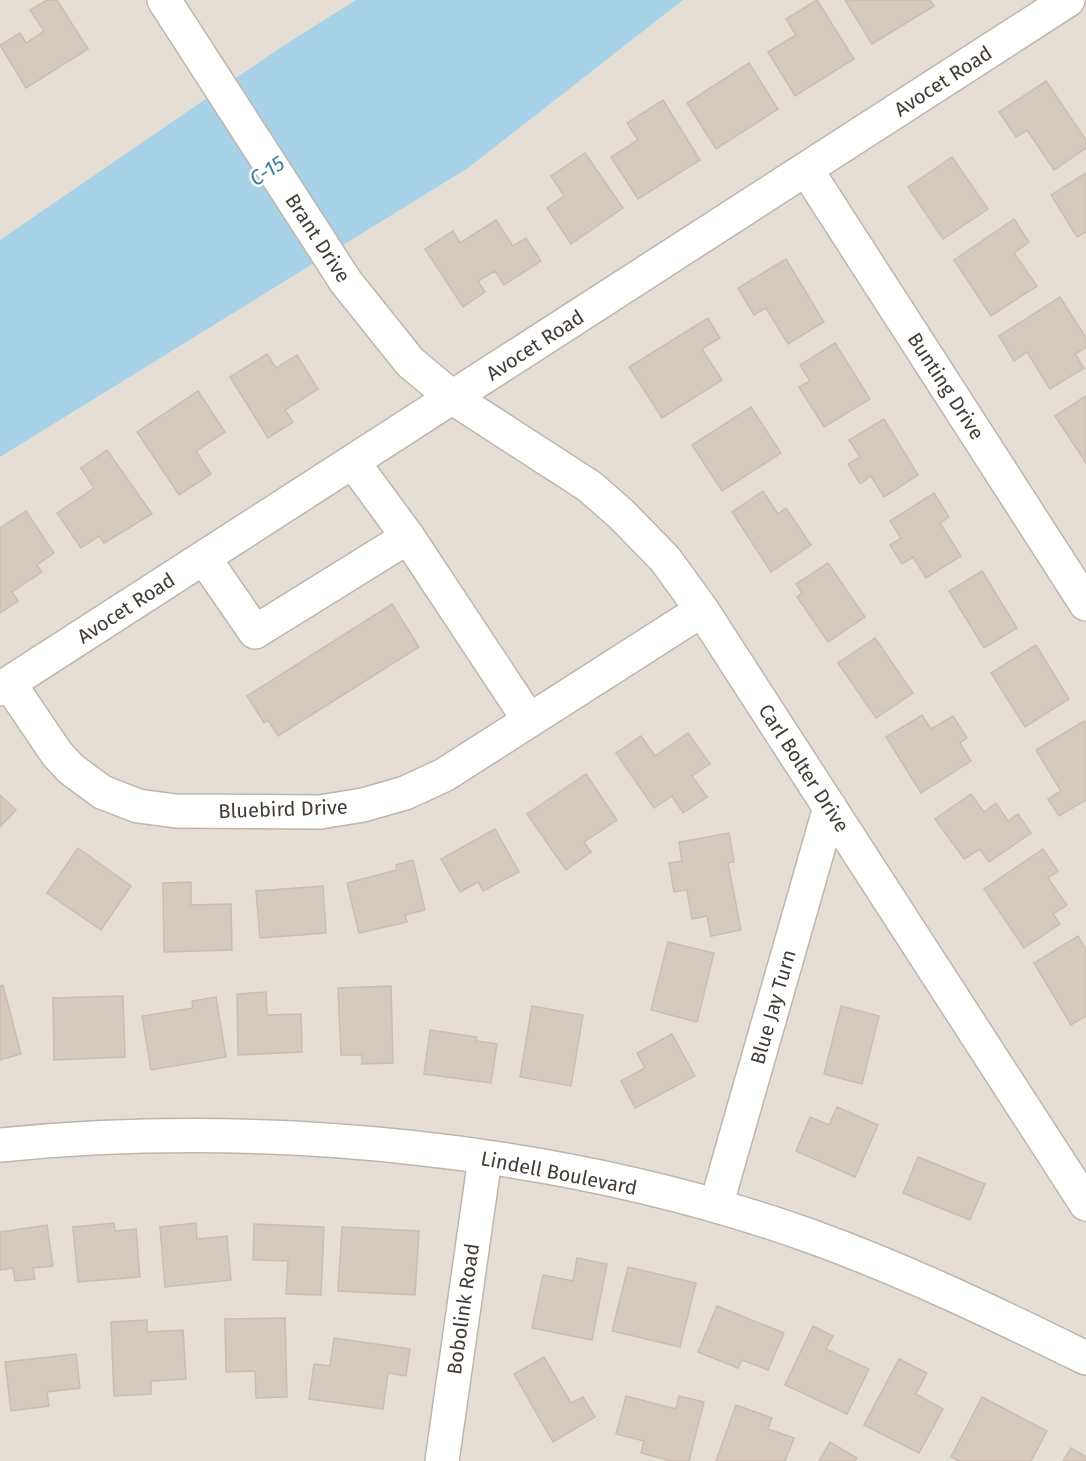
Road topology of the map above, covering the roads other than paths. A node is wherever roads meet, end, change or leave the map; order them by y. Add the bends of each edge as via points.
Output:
1 (164, 0) edge
2 (1068, 0) edge
3 (1083, 0) edge
4 (1086, 4) edge
5 (806, 170) junction
6 (453, 398) junction
7 (353, 462) junction
8 (408, 537) junction
9 (204, 558) junction
10 (1086, 604) edge
11 (702, 610) junction
12 (5, 686) edge
13 (529, 720) junction
14 (830, 807) junction
15 (0, 1145) edge
16 (485, 1158) junction
17 (1085, 1199) edge
18 (716, 1206) junction
19 (1086, 1358) edge
20 (442, 1461) edge

1 - 6 street, Brant Drive via 346,282 410,362
2 - 5 street, Avocet Road
3 - 4 street
5 - 6 street, Avocet Road
5 - 10 street, Bunting Drive
6 - 7 street, Avocet Road
6 - 11 street, Carl Bolter Drive via 590,486 665,559
7 - 8 street
7 - 9 street, Avocet Road
8 - 9 street via 255,632
8 - 13 street
9 - 12 street, Avocet Road
11 - 13 street, Bluebird Drive
11 - 14 street, Carl Bolter Drive
12 - 13 street, Bluebird Drive via 57,754 86,781 129,803 176,811 320,812 363,805 405,793 444,775
14 - 17 street, Carl Bolter Drive
14 - 18 street, Blue Jay Turn
15 - 16 street, Lindell Boulevard via 139,1137 255,1138 370,1144
16 - 18 street, Lindell Boulevard via 588,1175
16 - 20 street, Bobolink Road
18 - 19 street, Lindell Boulevard via 907,1274

